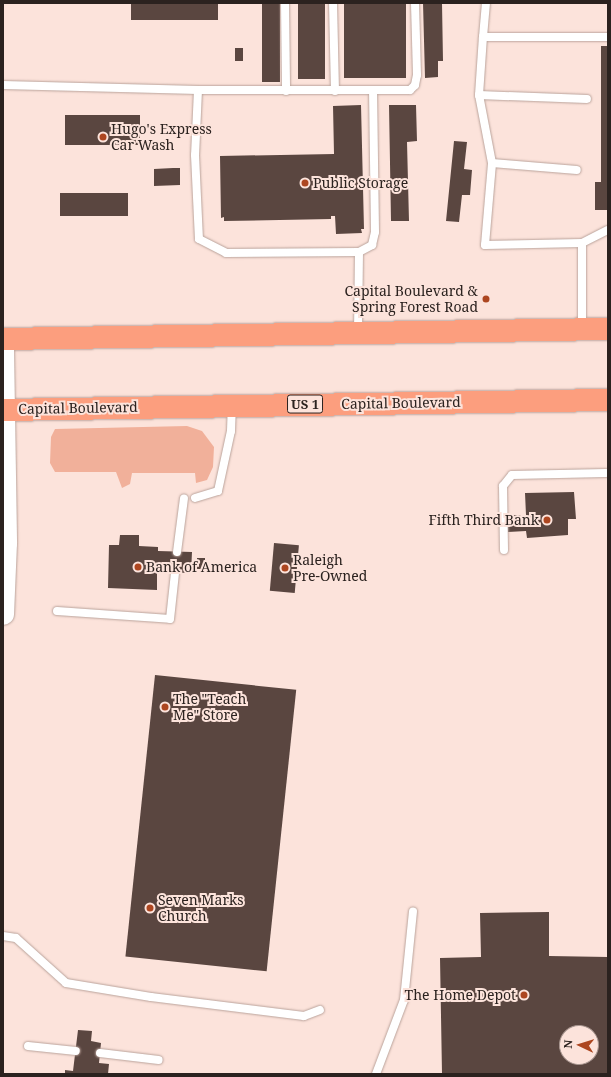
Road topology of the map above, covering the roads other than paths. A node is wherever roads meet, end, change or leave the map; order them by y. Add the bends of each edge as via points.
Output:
1 (285, 3) edge
2 (333, 3) edge
3 (415, 3) edge
4 (486, 3) edge
5 (483, 37) junction
6 (608, 37) edge
7 (3, 85) edge
8 (198, 90) junction
9 (286, 91) junction
10 (335, 91) junction
11 (373, 91) junction
12 (479, 95) junction
13 (587, 99) dead end
14 (492, 163) junction
15 (577, 170) dead end
16 (608, 230) edge
17 (582, 243) junction
18 (359, 252) junction
19 (608, 329) edge
20 (582, 330) junction
21 (358, 334) junction
22 (3, 339) edge
23 (3, 349) edge
24 (608, 400) edge
25 (232, 406) junction
26 (3, 410) edge
27 (606, 473) dead end
28 (184, 498) dead end
29 (195, 498) dead end
30 (504, 550) dead end
31 (177, 552) dead end
32 (175, 573) dead end
33 (57, 611) dead end
34 (3, 614) edge
35 (413, 911) dead end
36 (3, 936) edge
37 (320, 1010) dead end
38 (28, 1046) dead end
39 (76, 1051) dead end
40 (100, 1053) dead end
41 (160, 1060) dead end
42 (376, 1074) edge

1 - 9 lane
2 - 10 lane
3 - 11 lane via 415,85 410,90
4 - 5 lane
5 - 6 lane
5 - 12 lane
7 - 8 lane
8 - 9 lane
8 - 18 lane via 195,155 199,239 226,253
9 - 10 lane
10 - 11 lane
11 - 18 lane via 376,232 372,245
12 - 13 lane
12 - 14 lane
14 - 15 lane
14 - 17 lane via 485,246
16 - 17 lane
17 - 20 lane
18 - 21 lane
19 - 20 highway
20 - 21 highway
21 - 22 highway
23 - 26 main road
24 - 25 highway, Capital Boulevard / US 1
25 - 26 highway, Capital Boulevard / US 1
25 - 29 lane via 231,431 218,491
26 - 34 main road via 6,543
27 - 30 lane via 512,475 503,486
28 - 31 lane
32 - 33 lane via 170,619
35 - 42 lane via 404,1000
36 - 37 lane via 16,938 66,983 151,997 304,1016
38 - 39 lane
40 - 41 lane

